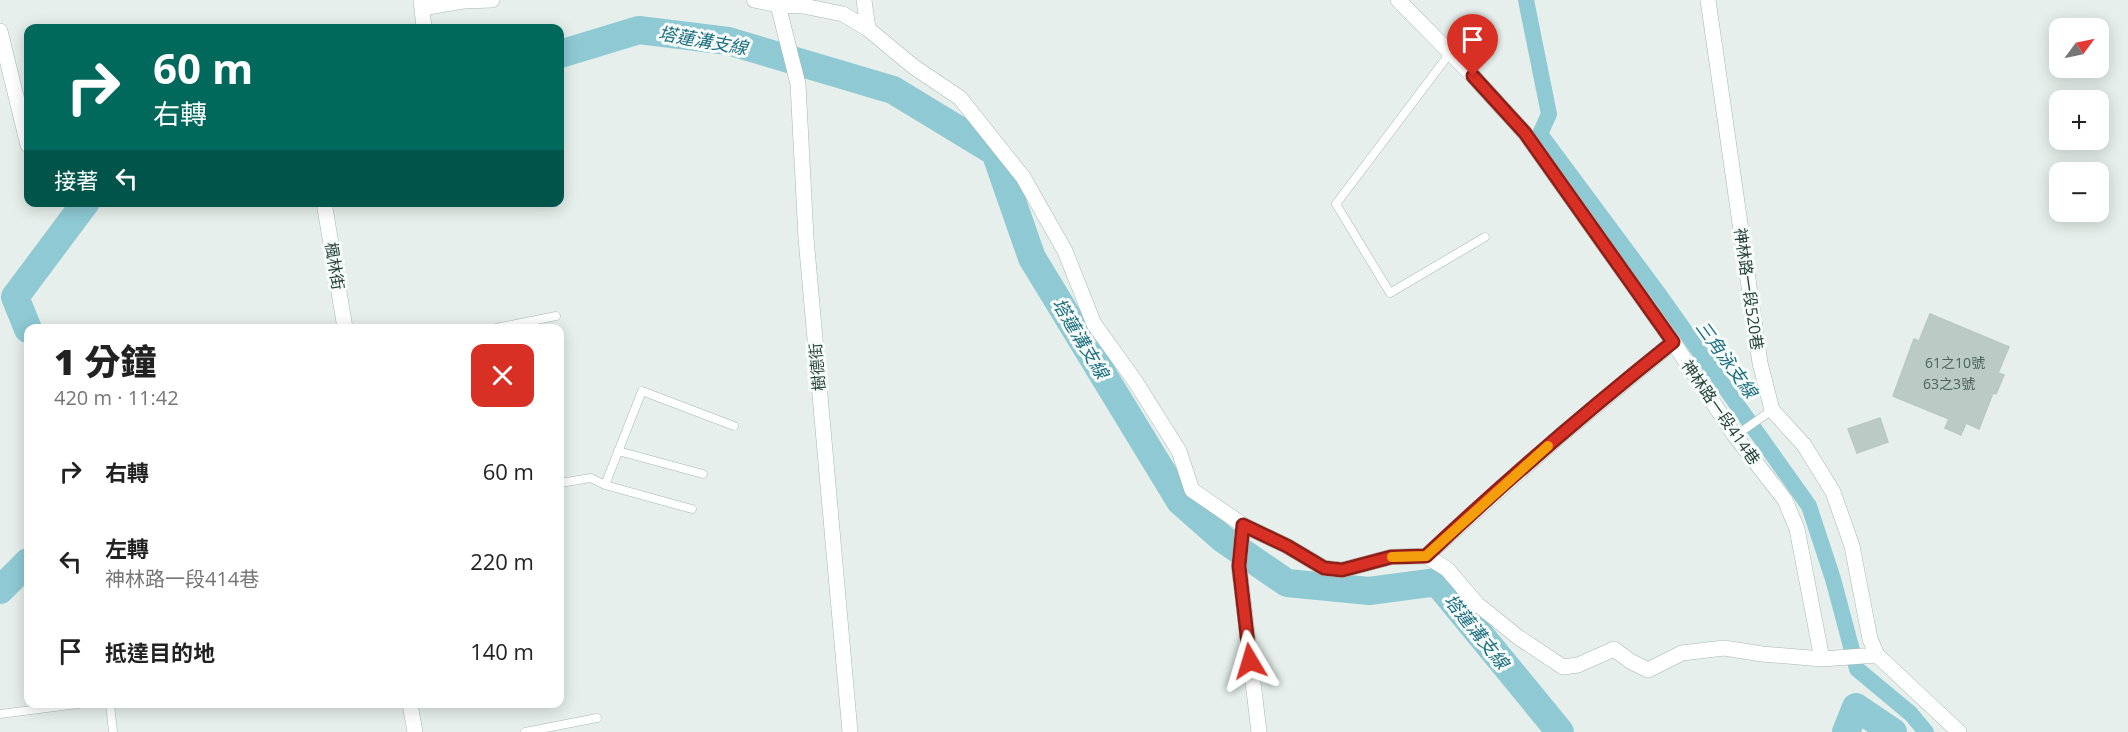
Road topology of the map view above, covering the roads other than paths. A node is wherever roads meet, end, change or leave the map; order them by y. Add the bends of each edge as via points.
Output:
1 (492, 0) edge
2 (754, 0) edge
3 (864, 0) edge
4 (1398, 0) edge
5 (1708, 0) edge
6 (422, 4) edge
7 (778, 4) junction
8 (423, 24) edge
9 (868, 29) junction
10 (0, 31) edge
11 (1450, 52) junction
12 (24, 129) edge
13 (325, 207) edge
14 (1485, 237) dead end
15 (556, 316) dead end
16 (344, 324) edge
17 (516, 324) edge
18 (1673, 342) junction
19 (1772, 410) junction
20 (734, 426) dead end
21 (1735, 436) junction
22 (618, 451) junction
23 (703, 474) dead end
24 (564, 482) edge
25 (605, 485) junction
26 (692, 509) dead end
27 (1243, 525) junction
28 (1426, 556) junction
29 (1877, 655) junction
30 (1822, 659) junction
31 (47, 708) edge
32 (110, 708) edge
33 (411, 708) edge
34 (0, 714) edge
35 (597, 718) dead end
36 (113, 732) edge
37 (415, 732) edge
38 (525, 732) edge
39 (850, 732) edge
40 (1259, 732) edge
41 (1959, 732) edge

1 - 6 street
2 - 7 street
3 - 9 street
4 - 11 street, 神林路一段414巷
5 - 19 street, 神林路一段520巷 via 1760,363
6 - 8 street
7 - 9 street via 843,14
7 - 39 street, 樹德街 via 798,84 806,238
9 - 27 street via 960,98 1023,177 1065,251 1095,324 1179,451 1192,490
10 - 12 street
11 - 14 lane via 1336,204 1390,293
11 - 18 street, 神林路一段414巷 via 1525,133
13 - 16 street, 楓林街
15 - 17 lane
18 - 21 street, 神林路一段414巷
18 - 28 street via 1561,435
19 - 21 lane
19 - 29 street, 神林路一段520巷 via 1804,445 1833,492 1852,546 1870,639
20 - 22 lane via 642,391
21 - 30 street, 神林路一段414巷 via 1785,500 1797,530
22 - 23 lane
22 - 25 lane
24 - 25 lane via 591,478
25 - 26 lane
27 - 28 street via 1324,568 1342,570 1391,557
27 - 40 street via 1239,566
28 - 30 street via 1447,569 1477,604 1563,667 1578,665 1614,649 1648,670 1682,653 1724,648
29 - 30 street
29 - 41 street, 神林路一段520巷
31 - 34 lane
32 - 36 lane
33 - 37 street
35 - 38 lane

